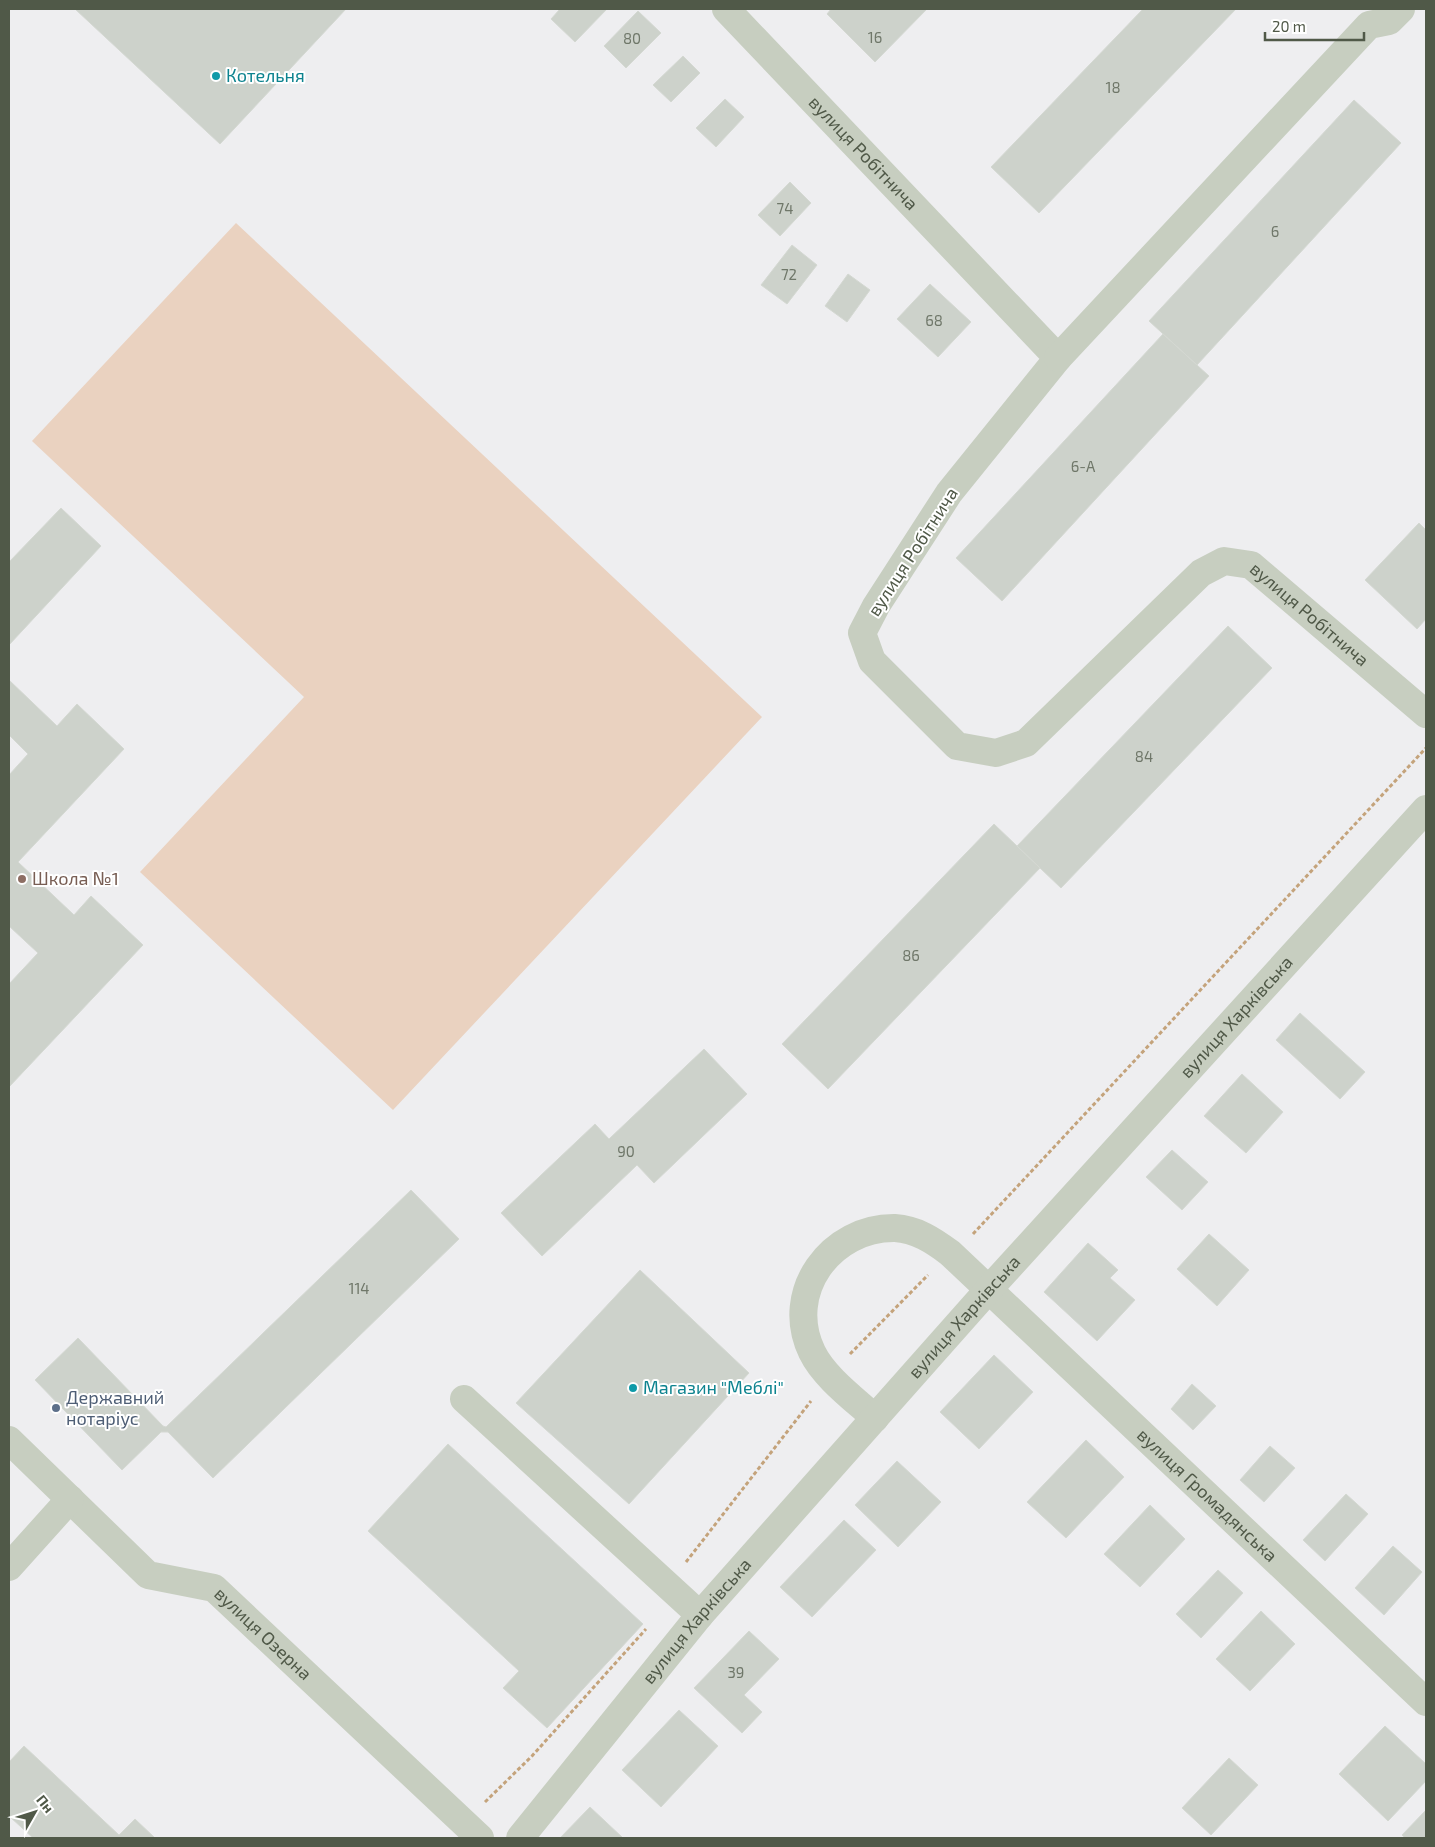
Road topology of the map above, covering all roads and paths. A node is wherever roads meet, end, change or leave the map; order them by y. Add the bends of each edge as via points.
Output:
1 (726, 9) edge
2 (1401, 9) edge
3 (1058, 358) junction
4 (1426, 714) edge
5 (1426, 748) edge
6 (1426, 809) edge
7 (950, 1252) junction
8 (990, 1288) junction
9 (830, 1376) junction
10 (464, 1399) dead end
11 (875, 1418) junction
12 (9, 1440) edge
13 (70, 1499) junction
14 (9, 1567) edge
15 (671, 1589) junction
16 (700, 1615) junction
17 (1426, 1702) edge
18 (471, 1829) edge
19 (520, 1838) edge

1 - 3 street, вулиця Робітнича
2 - 3 street via 1389,21 1369,25
3 - 4 street, вулиця Робітнича via 949,493 862,632 872,661 957,746 996,753 1026,743 1201,573 1224,561 1251,565
5 - 7 path via 968,1240
6 - 8 street, вулиця Харківська
7 - 8 street, вулиця Громадянська
7 - 9 path
7 - 9 street, вулиця Громадянська via 925,1236 896,1228 866,1231 839,1244 818,1266 805,1301 804,1323 812,1352
8 - 11 street, вулиця Харківська
8 - 17 street, вулиця Громадянська
9 - 11 street, вулиця Громадянська
9 - 15 path via 686,1563
10 - 15 street
11 - 16 street, вулиця Харківська
12 - 13 street, вулиця Озерна
13 - 14 street
13 - 18 street, вулиця Озерна via 148,1575 214,1588
15 - 16 street
15 - 18 path via 662,1611 532,1756 485,1802
16 - 19 street, вулиця Харківська

